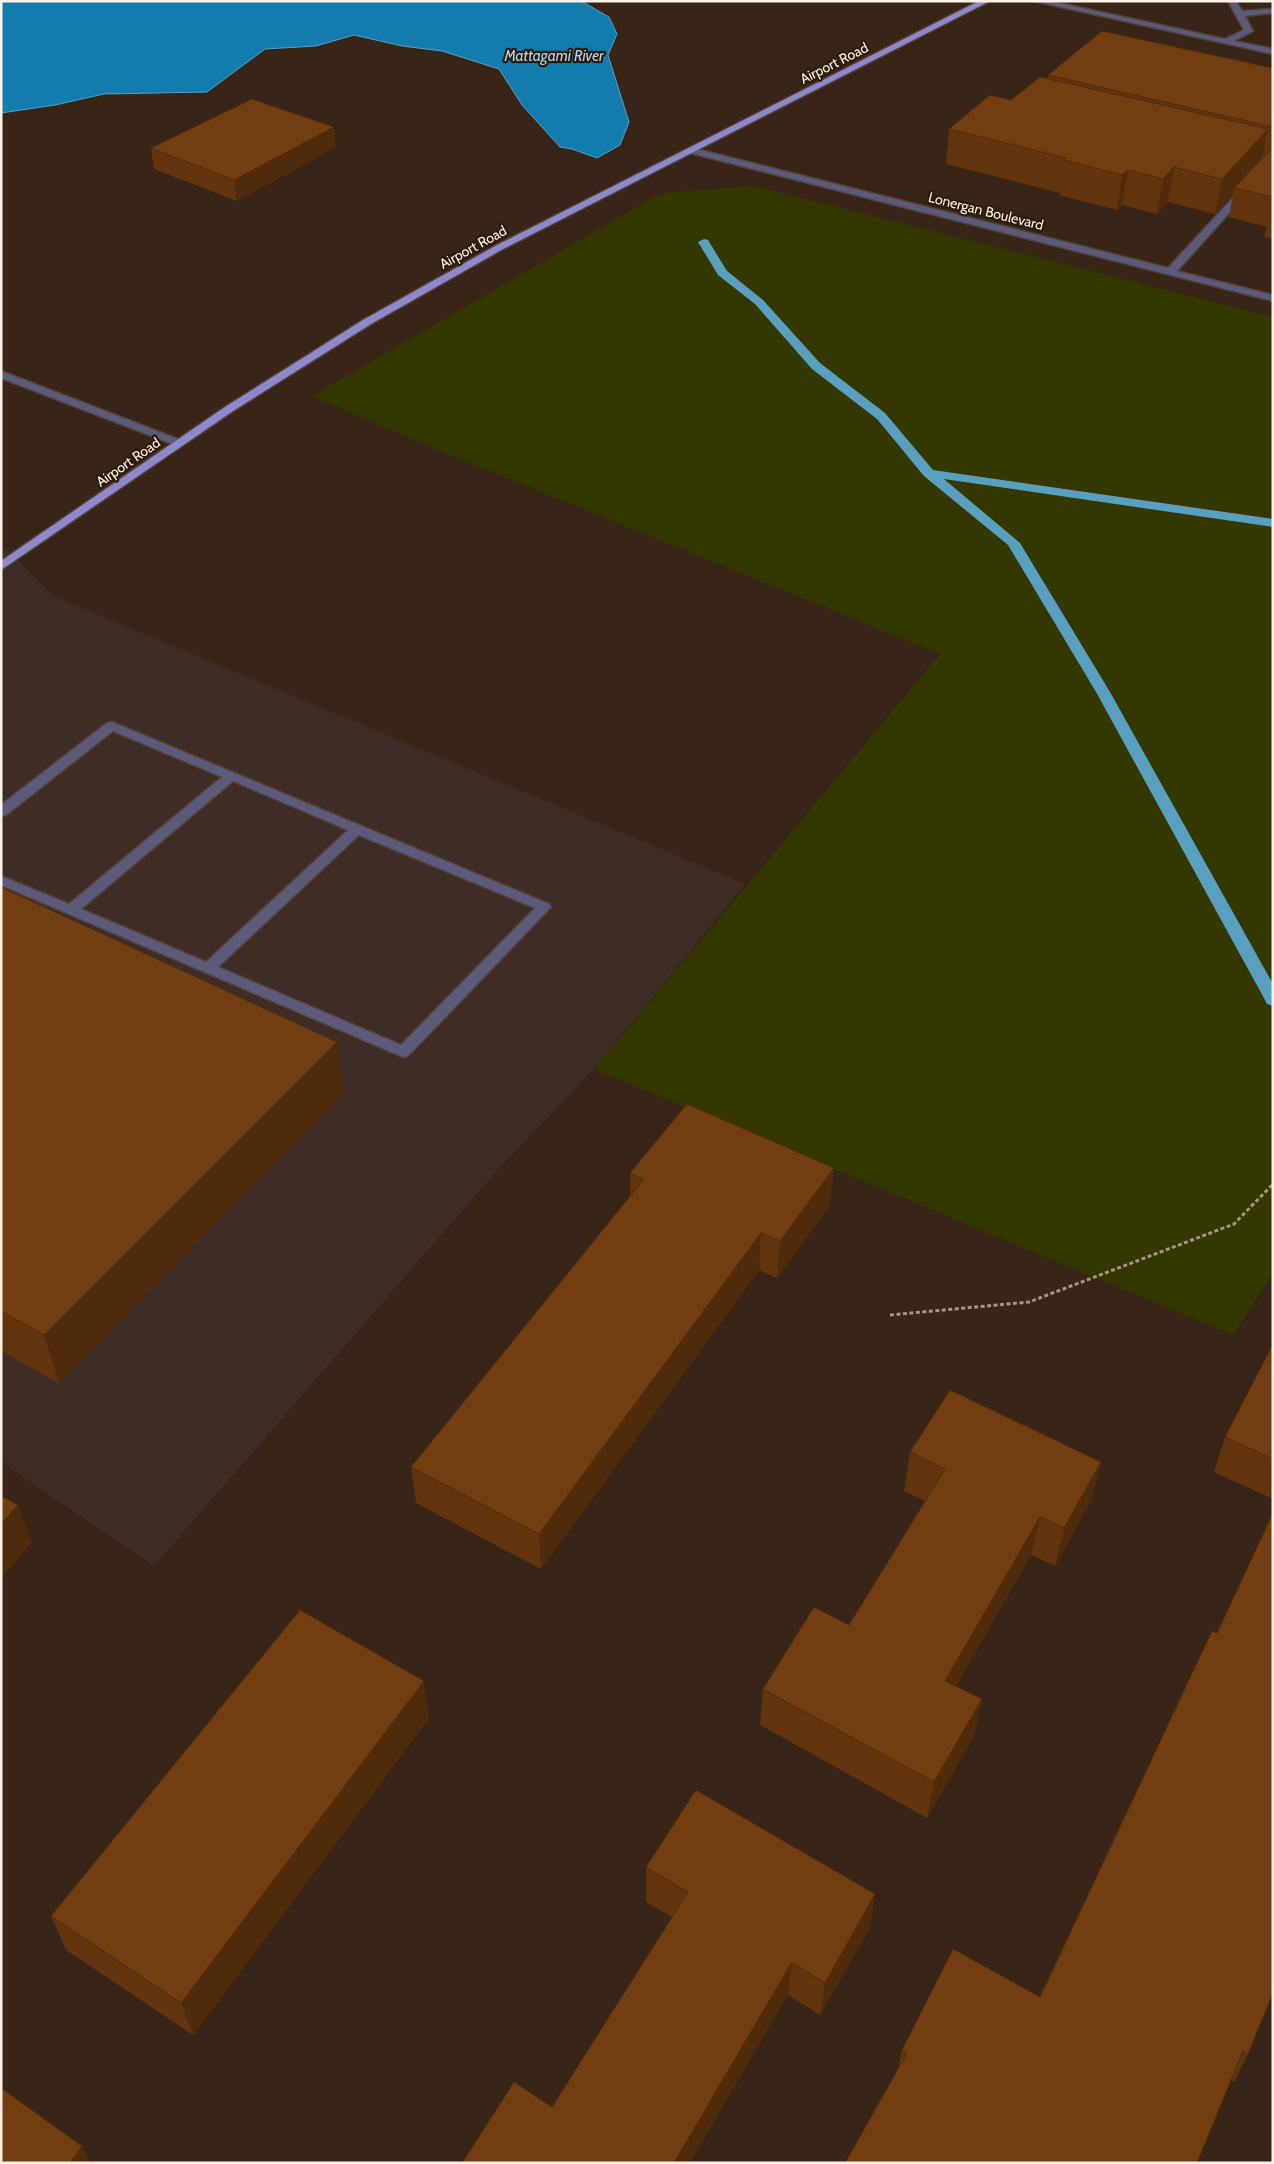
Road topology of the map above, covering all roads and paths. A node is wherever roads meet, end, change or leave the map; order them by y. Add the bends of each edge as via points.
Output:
1 (986, 1) edge
2 (1038, 1) edge
3 (1232, 1) edge
4 (1273, 11) edge
5 (1239, 14) junction
6 (1226, 42) junction
7 (1273, 47) edge
8 (1259, 49) junction
9 (1273, 52) edge
10 (694, 151) junction
11 (1251, 184) edge
12 (1170, 272) junction
13 (1273, 298) edge
14 (1, 374) edge
15 (179, 443) junction
16 (1, 567) edge
17 (231, 776) junction
18 (1, 812) edge
19 (357, 829) junction
20 (1, 880) edge
21 (71, 910) junction
22 (208, 968) junction
23 (1273, 1184) edge
24 (890, 1315) dead end

1 - 10 main road, Airport Road
2 - 6 street
3 - 5 street
4 - 5 street
5 - 6 street via 1249,31
6 - 8 street
7 - 8 street
8 - 9 street
10 - 12 street, Lonergan Boulevard
10 - 15 main road, Airport Road via 500,247 367,322
11 - 12 street
12 - 13 street, Lonergan Boulevard
14 - 15 street
15 - 16 main road, Airport Road
17 - 18 street via 112,726
17 - 19 street
17 - 21 street
19 - 22 street
19 - 22 street via 544,907 403,1052
20 - 21 street
21 - 22 street
23 - 24 path via 1234,1224 1029,1302

